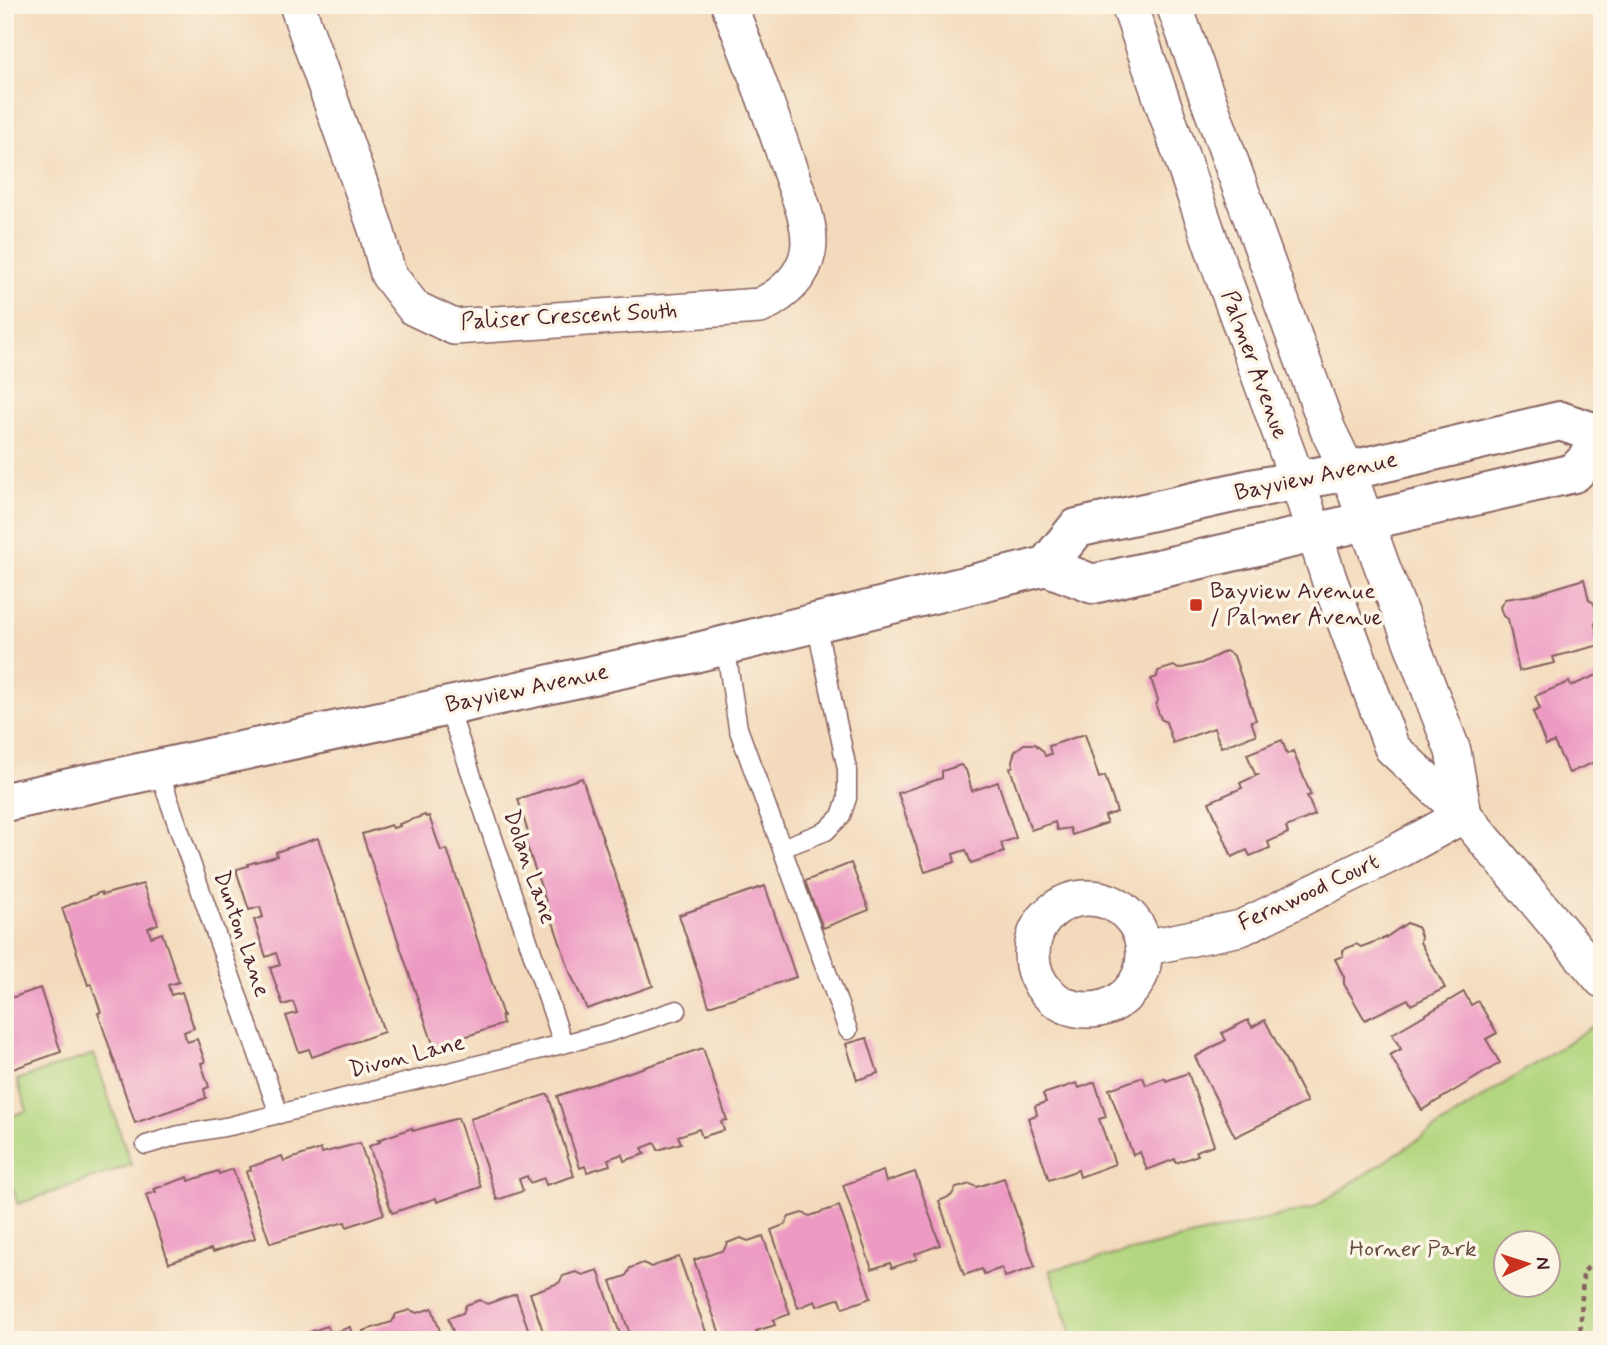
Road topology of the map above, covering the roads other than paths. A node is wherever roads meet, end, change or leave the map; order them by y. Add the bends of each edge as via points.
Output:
1 (297, 5) edge
2 (729, 5) edge
3 (1129, 5) edge
4 (1174, 5) edge
5 (1602, 435) edge
6 (1602, 445) edge
7 (1348, 471) junction
8 (1298, 482) junction
9 (1367, 521) junction
10 (1315, 533) junction
11 (1046, 566) junction
12 (816, 623) junction
13 (725, 645) junction
14 (448, 706) junction
15 (158, 769) junction
16 (5, 802) edge
17 (1464, 815) junction
18 (782, 848) junction
19 (1144, 948) dead end
20 (1602, 981) edge
21 (677, 1010) dead end
22 (848, 1030) dead end
23 (563, 1043) junction
24 (279, 1114) junction
25 (146, 1145) dead end

1 - 2 street, Paliser Crescent South via 388,274 414,308 454,327 760,306 779,296 793,281 808,250 807,230 768,106
3 - 8 street, Palmer Avenue
4 - 7 street, Palmer Avenue via 1328,430
5 - 7 main road, Bayview Avenue via 1560,421
6 - 9 main road via 1574,473
7 - 8 main road, Bayview Avenue
7 - 9 street, Palmer Avenue
8 - 10 street, Palmer Avenue
8 - 11 main road, Bayview Avenue via 1077,528
9 - 10 main road
9 - 17 street, Palmer Avenue via 1453,751
10 - 11 main road via 1093,584
10 - 17 street, Palmer Avenue via 1392,748
11 - 12 main road, Bayview Avenue
12 - 13 main road, Bayview Avenue
12 - 18 lane via 847,769 847,798 841,816 826,831
13 - 14 main road, Bayview Avenue
13 - 18 lane via 738,727
14 - 15 main road, Bayview Avenue
14 - 23 lane, Dolan Lane
15 - 16 main road, Bayview Avenue
15 - 24 lane, Dunton Lane
17 - 19 street, Fernwood Court via 1241,928
17 - 20 street, Palmer Avenue
18 - 22 lane
21 - 23 lane, Divon Lane
23 - 24 lane, Divon Lane
24 - 25 lane, Divon Lane

